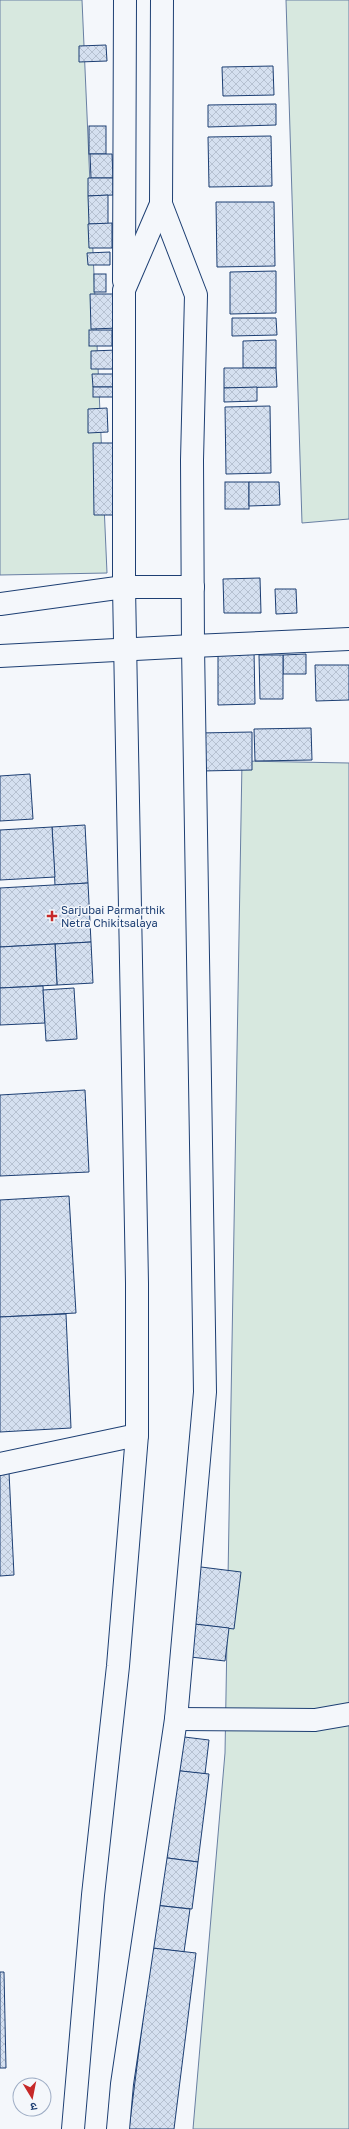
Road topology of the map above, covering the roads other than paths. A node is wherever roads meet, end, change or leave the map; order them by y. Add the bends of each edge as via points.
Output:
1 (125, 0) edge
2 (162, 0) edge
3 (161, 204) junction
4 (124, 290) junction
5 (124, 587) junction
6 (193, 587) junction
7 (0, 604) edge
8 (349, 639) edge
9 (192, 646) junction
10 (126, 650) junction
11 (0, 656) edge
12 (137, 1435) junction
13 (0, 1464) edge
14 (349, 1714) edge
15 (176, 1719) junction
16 (73, 2129) edge
17 (118, 2129) edge

1 - 4 main road
2 - 3 main road
3 - 4 main road
3 - 6 main road via 196,295 192,460
4 - 5 main road
5 - 6 main road
5 - 7 main road
5 - 10 main road
6 - 9 main road
8 - 9 main road
9 - 10 main road
9 - 15 main road via 205,1392
10 - 11 main road
10 - 12 main road
12 - 13 main road
12 - 16 main road via 118,1666 93,1895
14 - 15 main road via 315,1720
15 - 17 main road via 122,2084

